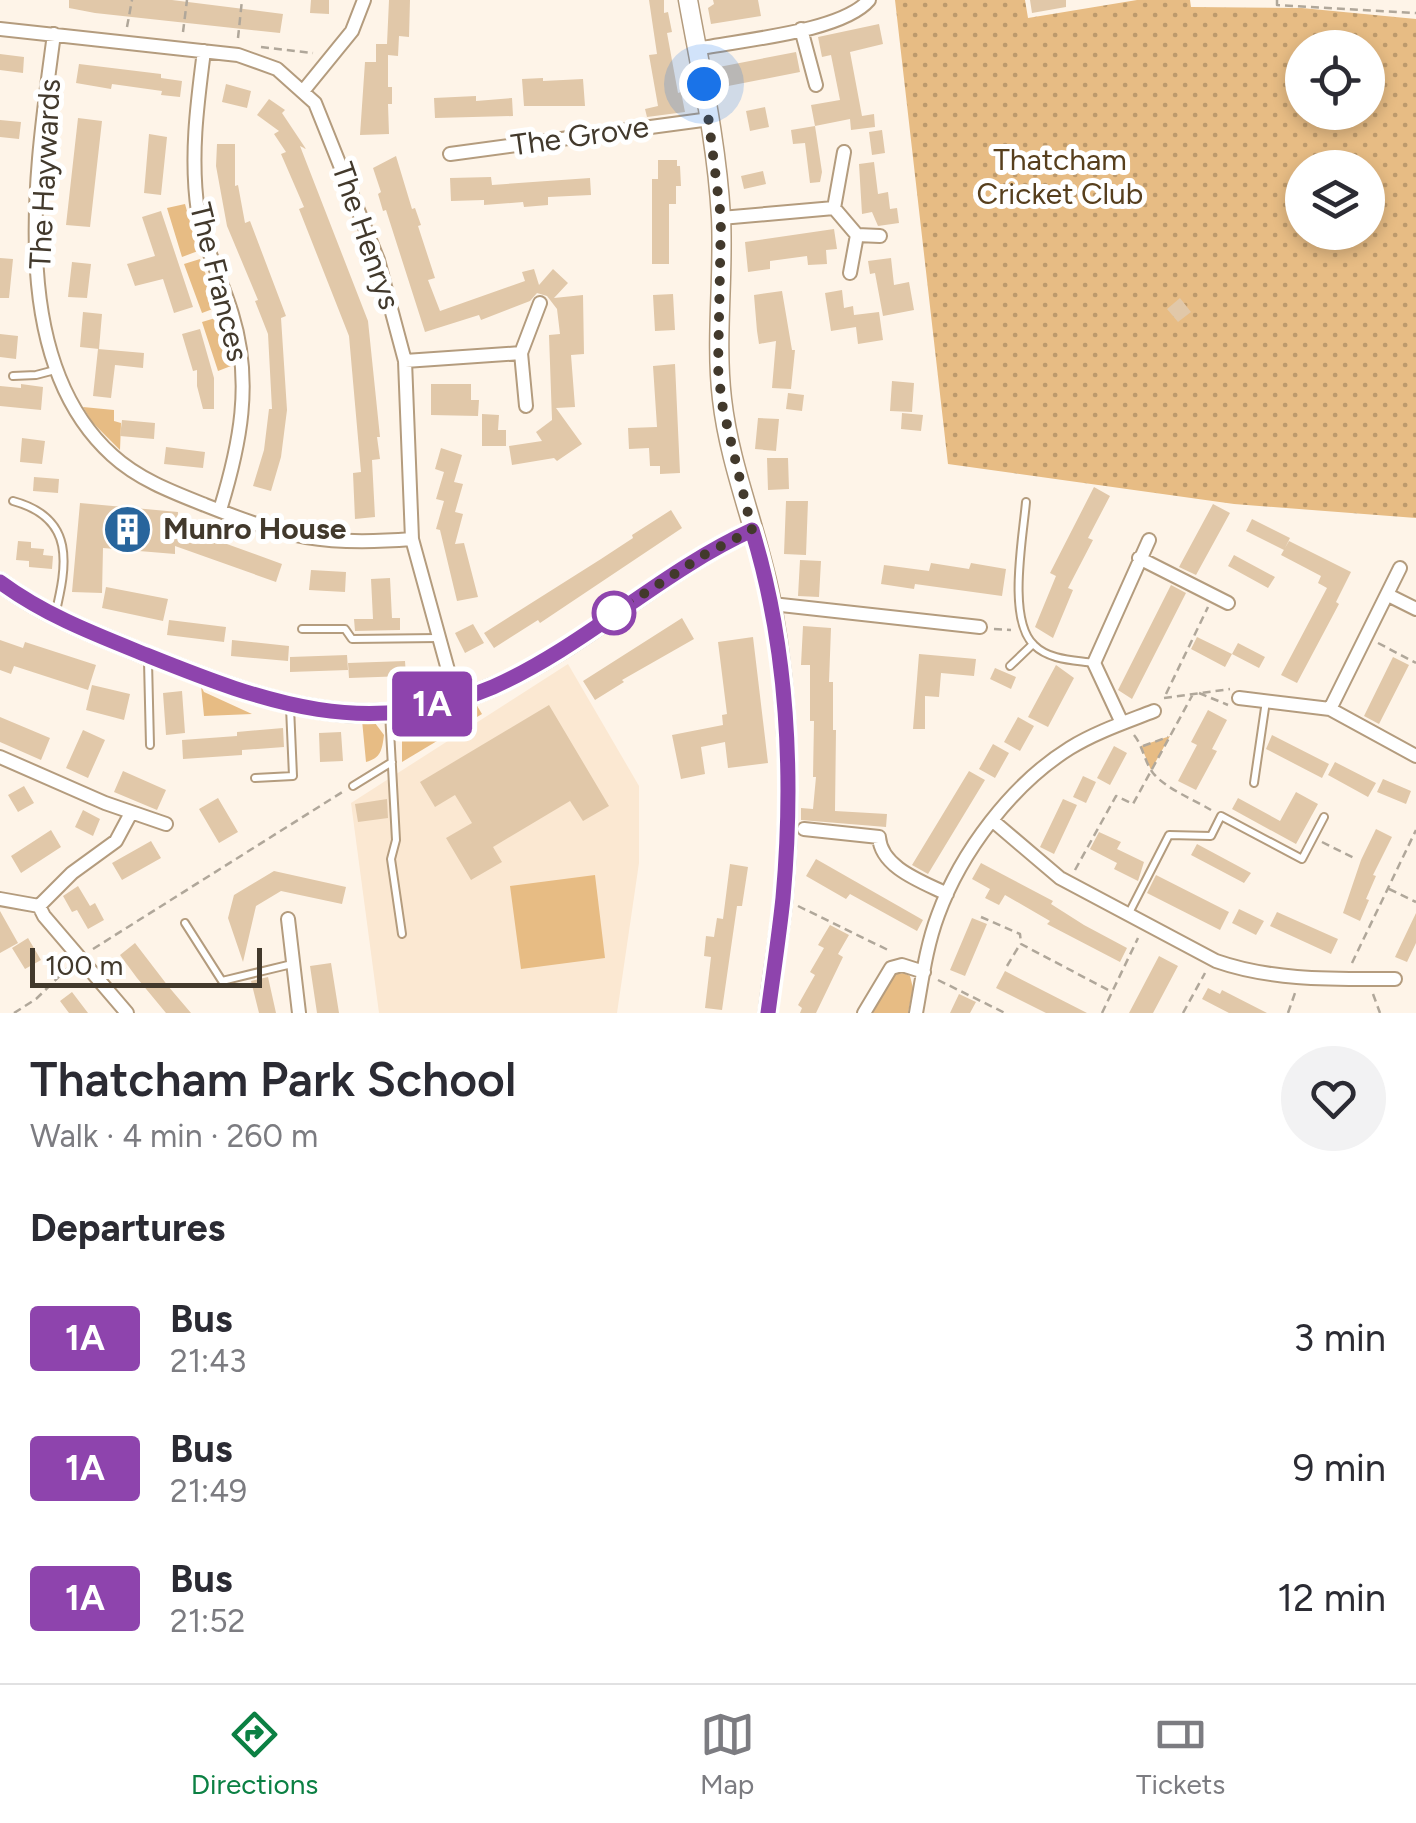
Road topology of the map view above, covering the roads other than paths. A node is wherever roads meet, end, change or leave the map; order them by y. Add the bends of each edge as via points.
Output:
1 (364, 0) edge
2 (688, 0) edge
3 (869, 0) edge
4 (801, 28) junction
5 (0, 29) edge
6 (54, 34) junction
7 (697, 48) junction
8 (204, 51) junction
9 (816, 86) dead end
10 (304, 90) junction
11 (710, 118) junction
12 (844, 152) dead end
13 (450, 154) dead end
14 (834, 208) junction
15 (721, 218) junction
16 (857, 236) junction
17 (880, 236) dead end
18 (850, 273) dead end
19 (540, 303) dead end
20 (521, 353) junction
21 (405, 361) junction
22 (55, 370) junction
23 (14, 376) dead end
24 (526, 406) dead end
25 (13, 501) dead end
26 (1026, 502) dead end
27 (220, 510) junction
28 (752, 530) junction
29 (412, 540) junction
30 (1149, 540) dead end
31 (1139, 558) junction
32 (1400, 568) dead end
33 (0, 582) edge
34 (1388, 595) junction
35 (1228, 603) dead end
36 (772, 604) junction
37 (1416, 609) edge
38 (54, 616) junction
39 (980, 627) road end
40 (302, 630) dead end
41 (439, 638) junction
42 (1032, 644) junction
43 (148, 656) junction
44 (1094, 663) junction
45 (1010, 666) dead end
46 (456, 698) junction
47 (1239, 702) road end
48 (1266, 702) junction
49 (290, 706) junction
50 (1330, 709) junction
51 (390, 712) junction
52 (1154, 712) road end
53 (1122, 723) junction
54 (150, 744) dead end
55 (1416, 756) edge
56 (0, 757) edge
57 (392, 762) junction
58 (256, 778) dead end
59 (1254, 784) dead end
60 (352, 786) road end
61 (130, 813) junction
62 (1324, 818) dead end
63 (993, 821) junction
64 (166, 824) dead end
65 (804, 830) dead end
66 (947, 894) junction
67 (0, 899) edge
68 (40, 906) junction
69 (1128, 916) junction
70 (288, 919) dead end
71 (185, 923) dead end
72 (402, 934) dead end
73 (293, 963) junction
74 (924, 972) junction
75 (1395, 980) dead end
76 (127, 1013) edge
77 (299, 1013) edge
78 (768, 1013) edge
79 (864, 1013) edge
80 (916, 1013) edge

1 - 10 street via 352,31
2 - 7 street
3 - 4 street via 840,20
4 - 7 street
4 - 9 street
5 - 6 street, The Henrys
6 - 8 street, The Henrys
6 - 22 street, The Haywards via 37,232
7 - 11 street
8 - 10 street, The Henrys via 268,64
8 - 27 street, The Frances via 195,186 236,328 244,384 243,420
10 - 21 street, The Henrys via 322,116 372,244
11 - 13 street, The Grove
11 - 15 street
12 - 14 street
14 - 15 street
14 - 16 street
15 - 28 street via 720,386
16 - 17 street
16 - 18 street
19 - 20 street
20 - 21 street
20 - 24 street
21 - 29 street, The Henrys
22 - 23 lane
22 - 27 street, The Haywards via 74,412 118,461
25 - 38 lane via 48,520 62,545 66,566
26 - 42 lane via 1018,610
27 - 29 street, The Haywards via 308,540
28 - 36 street
28 - 46 street via 532,667
29 - 41 street, The Henrys
30 - 31 street
31 - 35 street
31 - 44 street
32 - 34 street
33 - 38 street
34 - 37 street
34 - 50 street
36 - 39 street
36 - 78 street via 786,757 783,898
38 - 43 street
40 - 41 lane via 345,629 352,639
41 - 46 street, The Henrys
42 - 44 lane via 1058,658
42 - 45 lane
43 - 49 street
43 - 54 lane
44 - 53 street
46 - 51 street
47 - 48 street
48 - 50 street
48 - 59 lane
49 - 51 street
49 - 58 lane via 293,776
50 - 55 street
51 - 57 lane
52 - 53 street
53 - 63 street via 1054,758
56 - 61 street
57 - 60 lane
57 - 72 lane via 391,859
61 - 64 street
61 - 68 street via 116,841
62 - 69 lane via 1302,859 1221,816 1211,836 1169,836
63 - 66 street
63 - 69 street via 1036,861
65 - 66 street via 879,837 890,861
66 - 74 street
67 - 68 street
68 - 76 street
69 - 75 street via 1233,967
70 - 73 street
71 - 73 lane via 222,981
73 - 77 street
74 - 79 street via 898,965 884,974
74 - 80 street

